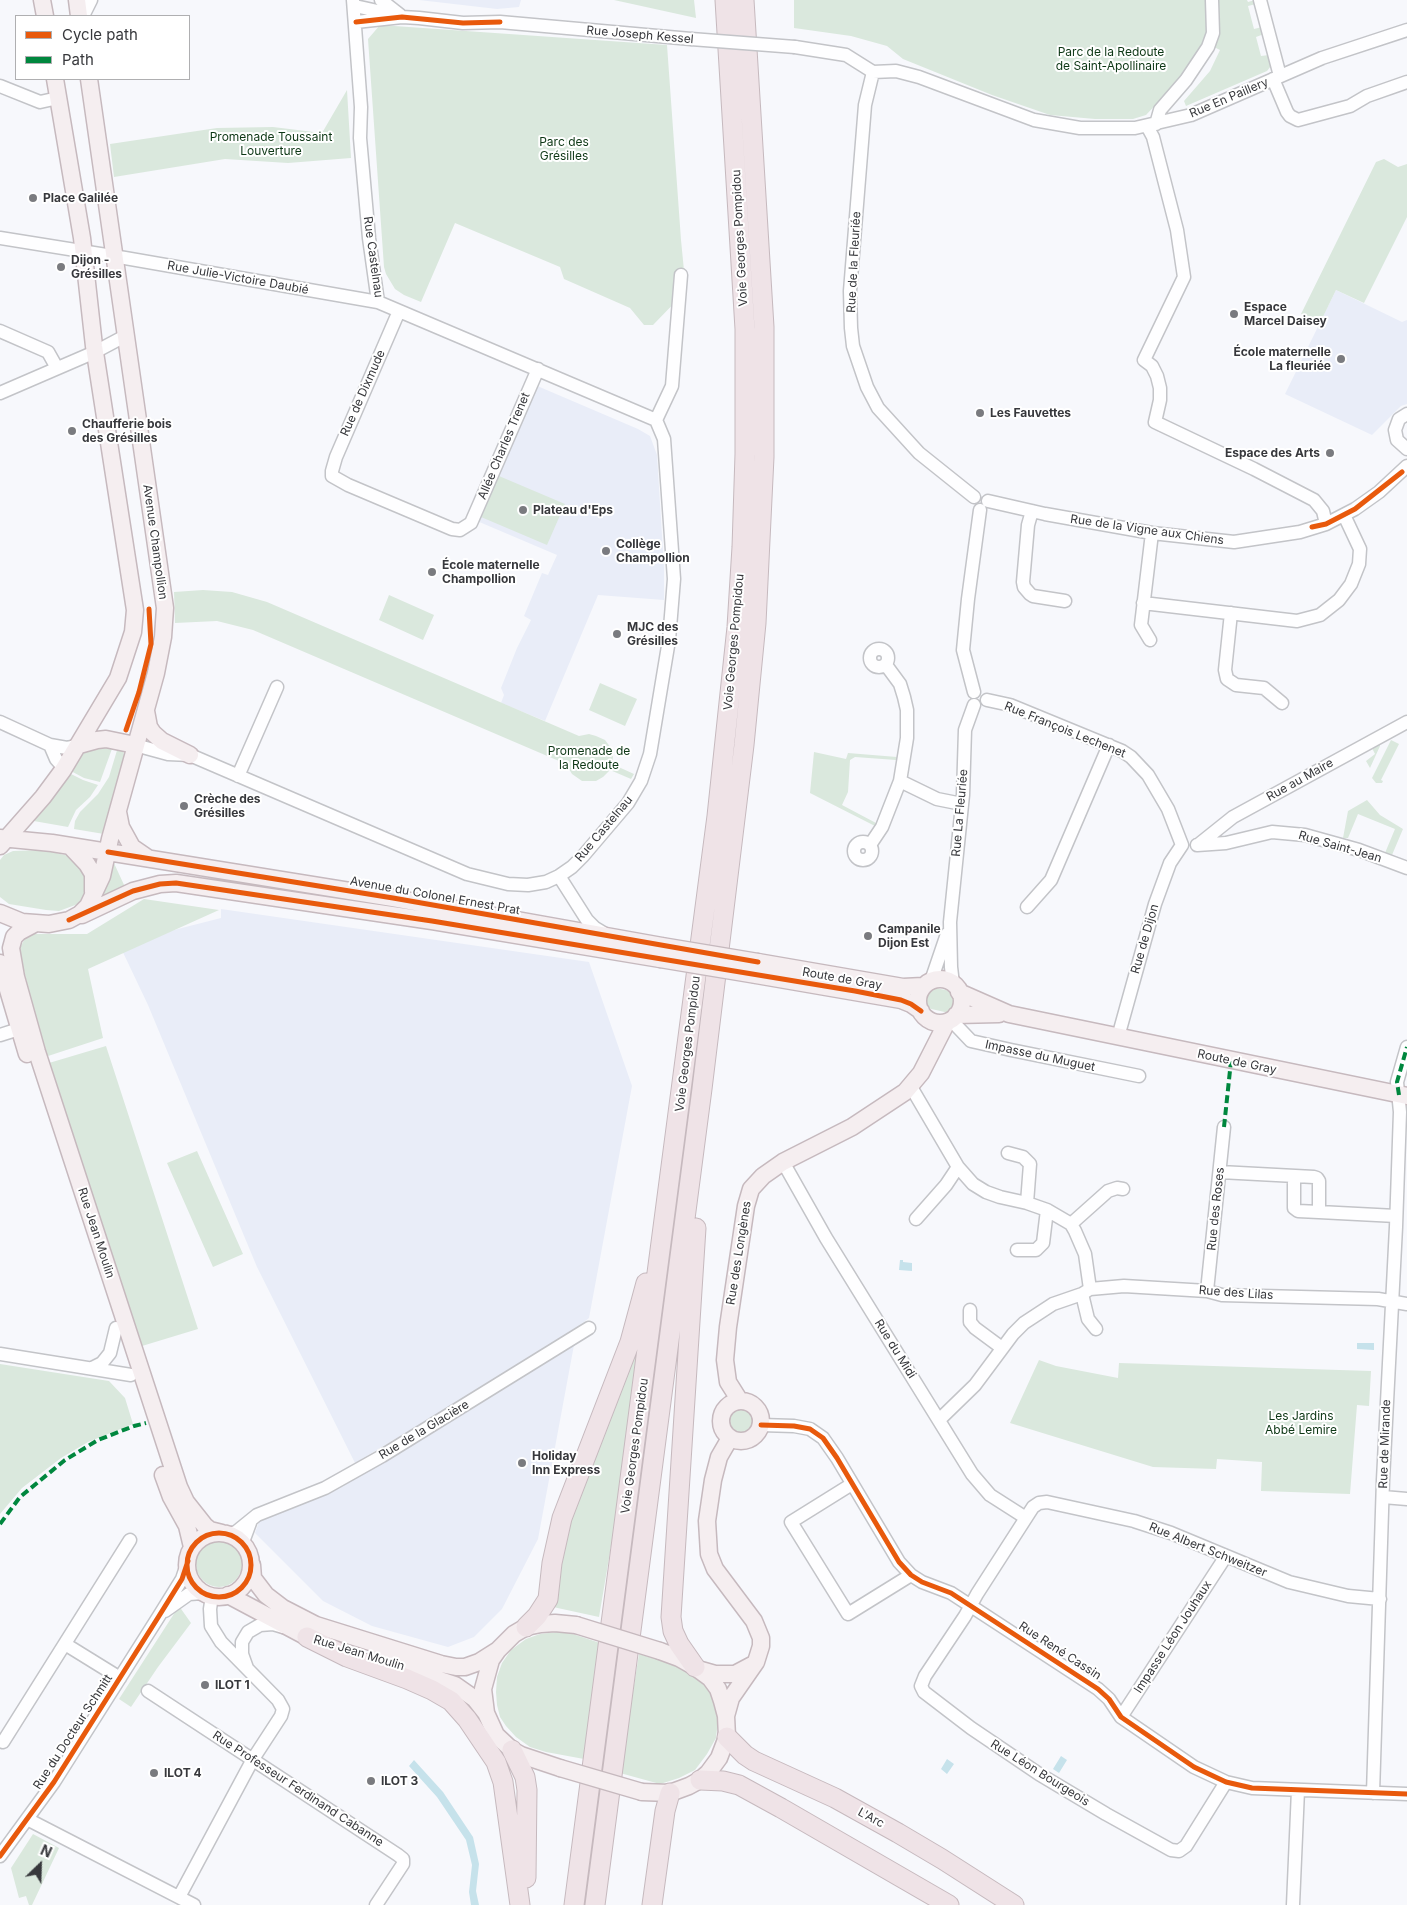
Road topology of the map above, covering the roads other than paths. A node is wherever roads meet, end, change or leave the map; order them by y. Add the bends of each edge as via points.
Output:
1 (42, 0) edge
2 (77, 0) edge
3 (91, 0) edge
4 (381, 0) edge
5 (725, 0) edge
6 (744, 0) edge
7 (1212, 0) edge
8 (1260, 0) edge
9 (354, 3) edge
10 (45, 15) edge
11 (80, 15) edge
12 (84, 15) edge
13 (402, 17) junction
14 (356, 22) junction
15 (1407, 30) edge
16 (873, 72) junction
17 (1277, 77) junction
18 (55, 80) edge
19 (89, 80) edge
20 (1407, 82) edge
21 (0, 86) edge
22 (58, 98) junction
23 (1152, 125) junction
24 (0, 238) edge
25 (99, 254) junction
26 (681, 275) dead end
27 (378, 302) junction
28 (399, 311) junction
29 (0, 331) edge
30 (125, 336) junction
31 (95, 352) junction
32 (57, 368) junction
33 (538, 368) junction
34 (0, 393) edge
35 (1407, 414) edge
36 (656, 420) junction
37 (1407, 449) edge
38 (1405, 471) edge
39 (984, 506) junction
40 (1032, 511) junction
41 (1344, 515) junction
42 (471, 523) joint
43 (1326, 524) junction
44 (1152, 533) junction
45 (1065, 601) dead end
46 (1143, 604) junction
47 (1231, 613) junction
48 (1150, 640) dead end
49 (886, 665) dead end
50 (277, 686) dead end
51 (974, 699) junction
52 (1282, 703) dead end
53 (146, 709) junction
54 (0, 722) edge
55 (1407, 722) edge
56 (50, 745) junction
57 (79, 745) junction
58 (135, 745) junction
59 (1109, 745) junction
60 (190, 755) junction
61 (64, 768) junction
62 (238, 776) junction
63 (900, 781) junction
64 (962, 804) junction
65 (118, 812) junction
66 (2, 841) edge
67 (870, 845) dead end
68 (1182, 845) junction
69 (1198, 845) junction
70 (70, 846) junction
71 (108, 852) junction
72 (152, 861) junction
73 (1407, 868) edge
74 (559, 876) junction
75 (93, 897) junction
76 (1027, 907) dead end
77 (0, 914) edge
78 (69, 920) junction
79 (950, 922) junction
80 (34, 924) junction
81 (609, 936) junction
82 (661, 952) junction
83 (0, 963) edge
84 (757, 969) junction
85 (927, 984) junction
86 (956, 988) junction
87 (923, 1014) junction
88 (1009, 1014) junction
89 (951, 1019) junction
90 (19, 1029) junction
91 (0, 1035) edge
92 (1118, 1037) junction
93 (1407, 1047) edge
94 (921, 1074) junction
95 (1138, 1076) dead end
96 (909, 1087) junction
97 (702, 1089) junction
98 (1403, 1096) edge
99 (1224, 1127) dead end
100 (1008, 1153) dead end
101 (783, 1162) junction
102 (958, 1167) junction
103 (1220, 1172) junction
104 (1294, 1176) junction
105 (669, 1187) junction
106 (1123, 1189) dead end
107 (1027, 1203) junction
108 (1047, 1210) junction
109 (1319, 1212) junction
110 (1396, 1216) junction
111 (916, 1219) dead end
112 (1071, 1224) junction
113 (1017, 1250) dead end
114 (1207, 1291) junction
115 (1086, 1292) junction
116 (1393, 1301) junction
117 (1407, 1304) edge
118 (970, 1310) dead end
119 (116, 1328) junction
120 (589, 1328) dead end
121 (1096, 1329) dead end
122 (1002, 1348) junction
123 (0, 1354) edge
124 (92, 1368) junction
125 (131, 1375) junction
126 (740, 1401) junction
127 (939, 1420) junction
128 (761, 1425) junction
129 (730, 1438) junction
130 (852, 1484) junction
131 (1383, 1497) junction
132 (1407, 1499) edge
133 (1026, 1518) junction
134 (252, 1519) junction
135 (225, 1533) junction
136 (130, 1540) dead end
137 (246, 1546) junction
138 (190, 1554) junction
139 (1226, 1556) junction
140 (252, 1565) junction
141 (911, 1575) junction
142 (215, 1595) junction
143 (1380, 1599) junction
144 (971, 1605) junction
145 (159, 1616) junction
146 (290, 1628) junction
147 (526, 1628) junction
148 (307, 1637) junction
149 (65, 1644) junction
150 (498, 1650) junction
151 (756, 1662) junction
152 (698, 1668) junction
153 (248, 1670) junction
154 (120, 1678) junction
155 (148, 1690) dead end
156 (486, 1713) junction
157 (726, 1716) junction
158 (1121, 1718) junction
159 (727, 1737) junction
160 (3, 1742) dead end
161 (512, 1750) junction
162 (253, 1759) junction
163 (700, 1780) junction
164 (1226, 1782) junction
165 (1298, 1790) junction
166 (670, 1793) junction
167 (1373, 1793) junction
168 (1407, 1794) edge
169 (27, 1819) junction
170 (4, 1846) edge
171 (0, 1856) edge
172 (179, 1897) junction
173 (194, 1905) edge
174 (376, 1905) edge
175 (520, 1905) edge
176 (526, 1905) edge
177 (574, 1905) edge
178 (595, 1905) edge
179 (652, 1905) edge
180 (949, 1905) edge
181 (1014, 1905) edge
182 (1293, 1905) edge

1 - 10 main road
2 - 11 main road
3 - 12 street
4 - 13 street
5 - 105 highway, Voie Georges Pompidou via 745,329 742,547 717,816
6 - 97 highway, Voie Georges Pompidou via 764,327 761,538 744,745
7 - 23 street via 1213,33 1208,47
8 - 17 street
9 - 13 street, Rue Joseph Kessel
9 - 14 street, Rue Castelnau
13 - 14 street, Rue Joseph Kessel
13 - 16 street, Rue Joseph Kessel, bridge via 795,46 846,55
14 - 27 street, Rue Castelnau via 360,138
15 - 17 street, Rue En Paillery via 1322,58
16 - 23 street, Rue En Paillery via 896,71 919,77 1034,120 1080,128 1121,129
16 - 39 street, Rue de la Fleuriée via 865,105 850,291 853,346 878,408 919,453 974,497 972,504 975,509
17 - 20 street via 1287,112 1298,120 1350,106 1367,96
17 - 23 street, Rue En Paillery via 1191,115
18 - 22 main road, Avenue Champollion
19 - 25 main road, Avenue Champollion
21 - 22 street via 40,102
22 - 25 main road, Avenue Champollion
23 - 43 street via 1177,230 1184,277 1144,360 1152,366 1160,388 1155,422 1314,500 1324,511
24 - 25 street
25 - 27 street, Rue Julie-Victoire Daubié
25 - 30 main road, Avenue Champollion
25 - 31 main road, Avenue Champollion
26 - 36 street via 672,386
27 - 28 street, Rue Castelnau
28 - 33 street, Rue Castelnau
28 - 42 street, Rue de Dixmude via 333,464 332,476 452,529 460,530
29 - 32 street via 48,352
30 - 31 street
30 - 53 main road, Avenue Champollion via 165,608 160,656
31 - 32 street
31 - 57 main road, Avenue Champollion via 135,610 133,632 118,678
32 - 34 street
33 - 36 street, Rue Castelnau
33 - 42 street, Allée Charles Trenet
35 - 37 street via 1399,419 1395,430 1397,440
36 - 74 street, Rue Castelnau via 664,439 674,580 669,640 650,754 641,781 628,803 583,856
38 - 41 street, Rue de la Vigne aux Chiens
39 - 40 street, Rue de la Vigne aux Chiens
39 - 51 street via 963,650
40 - 44 street, Rue de la Vigne aux Chiens
40 - 45 street via 1028,525 1024,587 1034,596
41 - 43 street, Rue de la Vigne aux Chiens
41 - 47 street via 1360,549 1352,584 1339,600 1320,615 1297,621
43 - 44 street, Rue de la Vigne aux Chiens via 1300,532 1234,542
44 - 46 street
46 - 47 street
46 - 48 street via 1141,625
47 - 52 street via 1225,670 1227,679 1236,685 1264,688
49 - 63 street via 900,684 907,710 907,738
50 - 62 street
51 - 59 street, Rue François Lechenet via 982,691 986,700 1010,705
51 - 64 street, Rue La Fleuriée via 965,730
53 - 58 main road, Avenue Champollion
53 - 60 main road via 153,733
54 - 56 street
55 - 69 street, Rue au Maire via 1233,817
56 - 57 street via 67,748
56 - 61 street
57 - 58 main road via 106,739
57 - 61 main road, Avenue Champollion
58 - 60 street, Rue Castelnau via 168,754
58 - 65 main road, Avenue Champollion
59 - 68 street, Rue François Lechenet via 1131,757 1144,769 1168,809
59 - 76 street via 1051,880
60 - 62 street, Rue Castelnau
61 - 66 main road, Avenue Champollion via 43,797
62 - 74 street, Rue Castelnau via 467,874 508,884 528,885
63 - 64 street via 937,799
63 - 67 street via 882,827
64 - 79 street, Rue La Fleuriée
65 - 71 main road, Avenue Champollion
65 - 72 main road via 121,827 132,847
66 - 70 main road, Avenue du Colonel Ernest Prat
68 - 69 street, Rue Saint-Jean
68 - 92 street, Rue de Dijon via 1170,864 1155,904
69 - 73 street, Rue Saint-Jean via 1226,843 1272,832 1305,835
70 - 71 main road, Avenue du Colonel Ernest Prat
70 - 75 main road via 93,874
71 - 72 main road, Avenue du Colonel Ernest Prat
71 - 75 main road, Avenue Champollion
72 - 81 main road, Avenue du Colonel Ernest Prat via 393,898
74 - 81 street via 587,920
75 - 78 main road, Avenue Champollion via 84,911
77 - 80 main road
78 - 80 main road
78 - 82 main road, Avenue du Colonel Ernest Prat via 133,890 176,883
79 - 85 street, Rue La Fleuriée
79 - 86 street, Rue La Fleuriée via 951,965
80 - 135 main road, Rue Jean Moulin via 14,937 11,948 38,1052 179,1487 205,1526
81 - 82 main road, Avenue du Colonel Ernest Prat
82 - 84 main road, Avenue du Colonel Ernest Prat, bridge
83 - 90 main road, Rue Jean Moulin
84 - 85 main road, Route de Gray via 903,987
84 - 87 main road, Route de Gray via 901,1000
85 - 86 main road via 943,979
85 - 87 main road via 919,993 918,1002
86 - 88 main road, Route de Gray
86 - 89 main road via 962,1004
87 - 89 main road via 939,1023
87 - 94 main road via 927,1032
88 - 89 main road, Route de Gray
88 - 92 main road, Route de Gray
89 - 94 main road, Rue des Longènes
89 - 95 street, Impasse du Muguet via 971,1041
90 - 91 street
90 - 119 main road, Rue Jean Moulin
92 - 98 main road, Route de Gray
93 - 98 street, Rue de Mirande via 1397,1082
94 - 96 main road, Rue des Longènes
96 - 101 main road, Rue des Longènes via 899,1097 852,1126
96 - 102 street
97 - 152 highway via 671,1617 679,1644
97 - 178 highway, Voie Georges Pompidou
98 - 110 street, Rue de Mirande
99 - 103 street, Rue des Roses
100 - 107 street via 1023,1157 1030,1164
101 - 126 main road, Rue des Longènes via 756,1182 746,1206 724,1360 728,1382
101 - 127 street, Rue du Midi via 826,1238
102 - 107 street via 973,1184 986,1192
102 - 111 street
103 - 104 street
103 - 114 street, Rue des Roses
104 - 109 street via 1318,1179
104 - 109 street via 1294,1208
105 - 147 highway via 630,1342 558,1531 548,1599
105 - 177 highway, Voie Georges Pompidou
106 - 112 street via 1108,1191
107 - 108 street
108 - 112 street
108 - 113 street via 1042,1246 1033,1251
109 - 110 street
110 - 116 street, Rue de Mirande
112 - 115 street via 1085,1254
114 - 115 street, Rue des Lilas via 1124,1286
114 - 116 street, Rue des Lilas via 1222,1295
115 - 121 street via 1088,1319
115 - 122 street, Rue des Lilas via 1030,1317
116 - 117 street, Rue des Lilas
116 - 131 street, Rue de Mirande
118 - 122 street via 970,1322 975,1328
119 - 124 street via 110,1353 102,1363
119 - 125 main road, Rue Jean Moulin
120 - 134 street, Rue de la Glacière via 374,1461 325,1488
122 - 127 street, Rue des Lilas via 975,1385
123 - 124 street
124 - 125 street
125 - 138 main road, Rue Jean Moulin via 171,1497 187,1526
126 - 128 main road via 747,1401 757,1408
126 - 129 main road via 728,1405 721,1416 722,1428
127 - 133 street, Rue du Midi via 986,1491
128 - 129 main road via 749,1440
128 - 130 street, Rue René Cassin via 810,1429 823,1438
129 - 151 main road via 719,1457 713,1480 707,1538 715,1569 758,1629 761,1646
130 - 141 street, Rue René Cassin via 899,1562
130 - 141 street via 791,1522 848,1614
131 - 132 street
131 - 143 street, Rue de Mirande
133 - 139 street, Rue Albert Schweitzer via 1033,1507 1042,1502 1077,1507 1171,1533
133 - 144 street, Rue Albert Schweitzer
134 - 135 street, Rue de la Glacière via 236,1532
134 - 137 street via 244,1537
135 - 137 main road via 238,1538
135 - 138 main road via 205,1536
136 - 149 street
137 - 140 main road
138 - 142 main road via 188,1570 191,1579
138 - 145 street, Rue du Docteur Schmitt via 182,1579
139 - 143 street, Rue Albert Schweitzer via 1298,1585
139 - 158 street, Impasse Léon Jouhaux
140 - 142 main road via 250,1575 238,1591
140 - 150 main road, Rue Jean Moulin via 253,1578 266,1595 316,1624 456,1667 480,1662
141 - 144 street, Rue René Cassin
142 - 145 street via 189,1594
142 - 146 main road, Rue Jean Moulin
142 - 153 street via 210,1609 211,1626 221,1642
143 - 167 street, Rue de Mirande
144 - 158 street, Rue René Cassin via 1098,1688
144 - 164 street, Rue Léon Bourgeois via 921,1686 929,1697 971,1728 1039,1774 1174,1850 1182,1850 1186,1846
145 - 154 street, Rue du Docteur Schmitt
146 - 148 main road, Rue Jean Moulin
146 - 153 street via 260,1625 248,1632 242,1642 242,1654
147 - 150 main road via 514,1634
147 - 152 main road, bridge via 555,1623 576,1625 660,1651
148 - 156 main road, Rue Jean Moulin via 447,1682 475,1698
148 - 175 highway via 347,1657 432,1690 451,1701 467,1719 496,1762 502,1782
149 - 154 street
149 - 160 street
150 - 156 main road via 485,1678
151 - 152 main road via 735,1674 715,1674
151 - 157 main road via 736,1689
152 - 157 main road via 718,1689
153 - 162 street via 283,1709
154 - 169 street, Rue du Docteur Schmitt
155 - 162 street, Rue Professeur Ferdinand Cabanne
156 - 161 main road via 496,1735
157 - 159 main road
158 - 164 street, Rue René Cassin via 1194,1767
159 - 163 main road via 719,1758
159 - 181 highway, L'Arc via 754,1761 891,1829
161 - 166 main road, bridge via 534,1760 642,1792
161 - 176 highway via 525,1777 527,1790
162 - 172 street
162 - 174 street, Rue Professeur Ferdinand Cabanne via 403,1859 403,1864
163 - 166 main road
163 - 180 highway via 738,1785
164 - 165 street, Rue René Cassin via 1252,1788
165 - 167 street, Rue René Cassin
165 - 182 street
166 - 179 highway
167 - 168 street, Rue René Cassin
169 - 170 street, Rue du Docteur Schmitt
169 - 172 street
170 - 171 street, Rue du Docteur Schmitt
172 - 173 street

